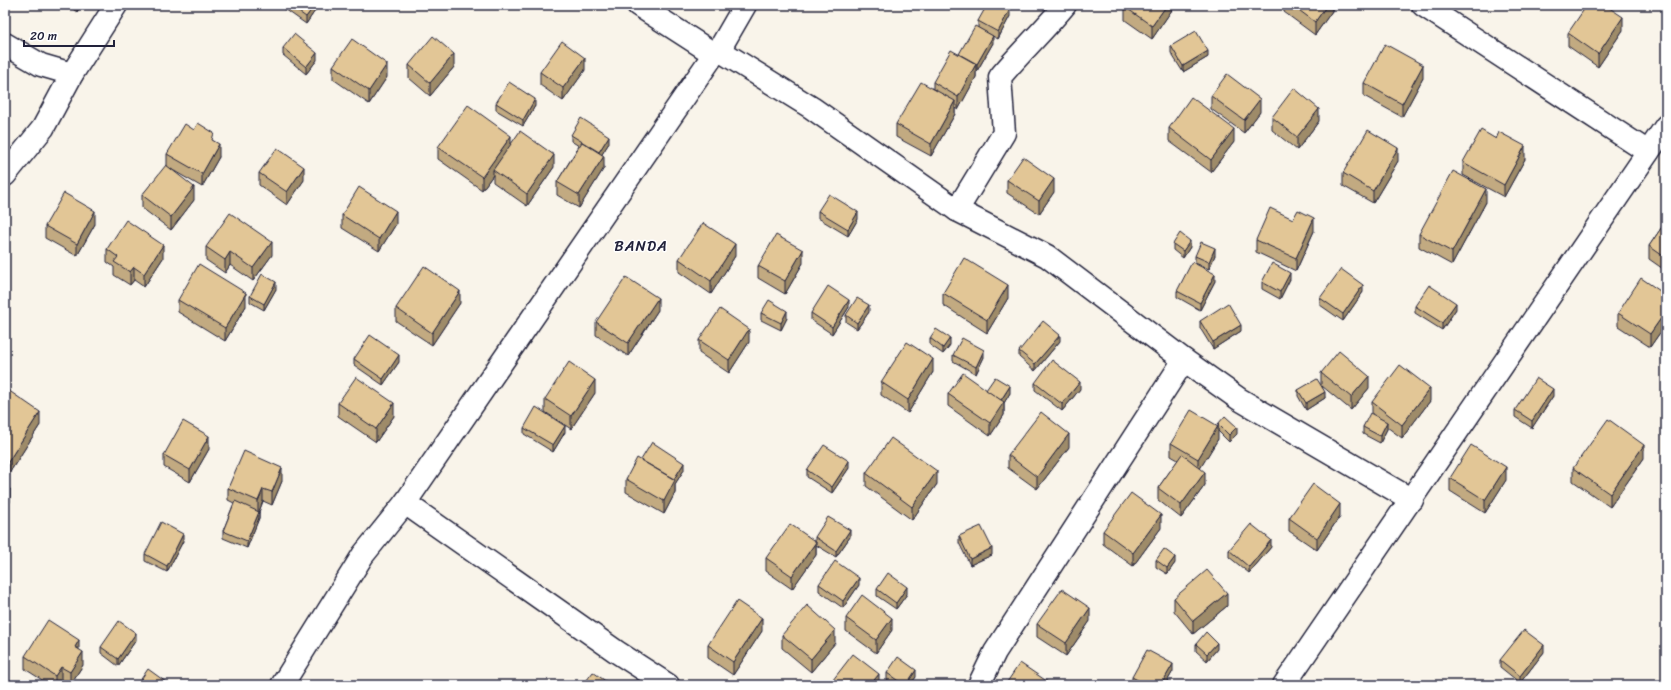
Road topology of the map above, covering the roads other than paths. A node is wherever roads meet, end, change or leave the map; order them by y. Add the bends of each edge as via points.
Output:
1 (116, 5) edge
2 (638, 5) edge
3 (745, 5) edge
4 (1065, 5) edge
5 (1423, 5) edge
6 (5, 44) edge
7 (717, 52) junction
8 (72, 74) junction
9 (1666, 126) edge
10 (1648, 152) junction
11 (5, 175) edge
12 (957, 210) junction
13 (1184, 360) junction
14 (1412, 500) junction
15 (405, 503) junction
16 (282, 685) edge
17 (668, 685) edge
18 (979, 685) edge
19 (1284, 685) edge

1 - 8 street
2 - 7 street
3 - 7 street
4 - 12 street via 1000,77 1004,133
5 - 10 street
6 - 8 street via 41,66
7 - 12 street via 812,108
7 - 15 street
8 - 11 street via 43,128
9 - 10 street
10 - 14 street
12 - 13 street via 1047,256
13 - 14 street via 1239,399
13 - 18 street via 995,652
14 - 19 street
15 - 16 street via 364,555
15 - 17 street

